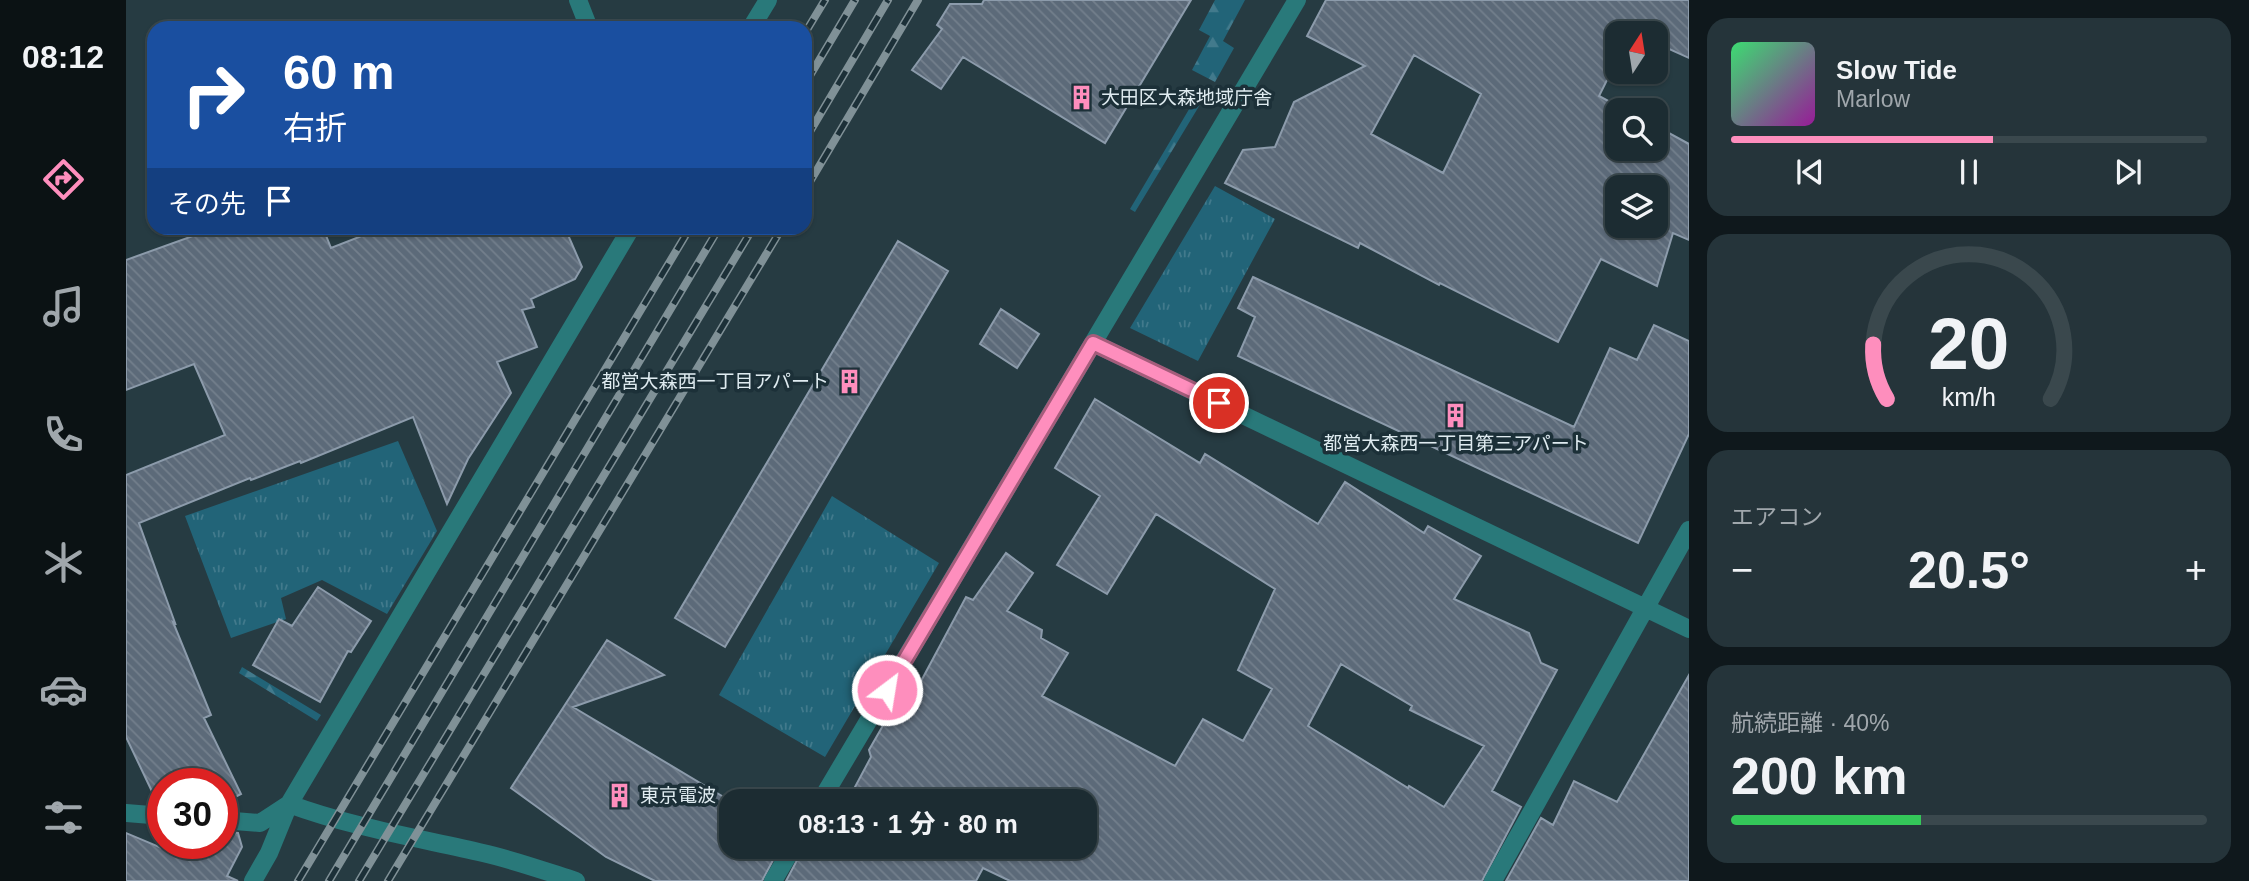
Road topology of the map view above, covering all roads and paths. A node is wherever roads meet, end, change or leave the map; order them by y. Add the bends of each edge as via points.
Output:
1 (578, 0) edge
2 (768, 0) edge
3 (1297, 0) edge
4 (586, 21) edge
5 (755, 21) edge
6 (627, 235) edge
7 (1093, 343) junction
8 (1689, 530) edge
9 (1645, 608) junction
10 (1689, 629) edge
11 (828, 789) edge
12 (289, 804) junction
13 (126, 813) edge
14 (147, 815) edge
15 (238, 821) edge
16 (786, 859) edge
17 (253, 881) edge
18 (576, 881) edge
19 (773, 881) edge
20 (1493, 881) edge

1 - 4 street
2 - 5 street
3 - 7 street
6 - 12 street
7 - 9 street
7 - 11 street
8 - 9 street
9 - 10 street
9 - 20 street
12 - 15 street via 260,823
12 - 17 street
12 - 18 street
13 - 14 street
16 - 19 street

